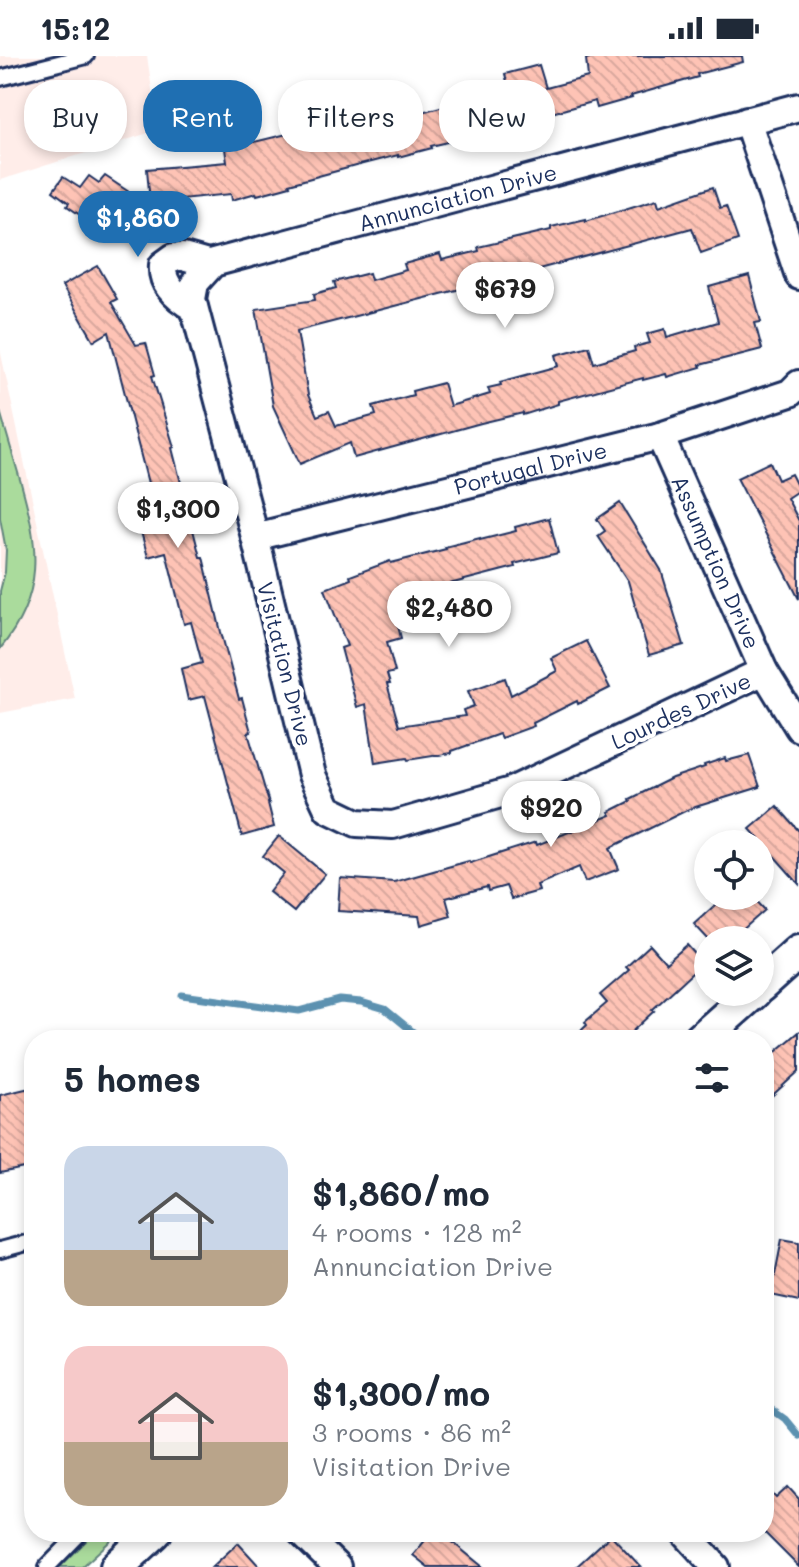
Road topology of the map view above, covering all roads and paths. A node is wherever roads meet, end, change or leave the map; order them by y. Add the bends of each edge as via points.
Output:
1 (86, 56) edge
2 (0, 78) edge
3 (799, 107) edge
4 (747, 120) junction
5 (799, 276) edge
6 (200, 285) joint
7 (799, 384) edge
8 (660, 436) junction
9 (255, 537) junction
10 (764, 671) junction
11 (799, 728) edge
12 (328, 809) joint
13 (799, 951) edge
14 (774, 973) edge
15 (738, 1006) edge
16 (711, 1030) edge
17 (24, 1244) edge
18 (0, 1250) edge
19 (71, 1542) edge
20 (144, 1542) edge
21 (311, 1542) edge
22 (693, 1542) edge
23 (47, 1567) edge
24 (117, 1567) edge
25 (337, 1567) edge
26 (716, 1567) edge

1 - 2 lane
3 - 4 street, Annunciation Drive
4 - 5 street
4 - 6 street, Annunciation Drive via 228,258
6 - 9 street, Visitation Drive
7 - 8 street, Portugal Drive via 790,393
8 - 9 street, Portugal Drive
8 - 10 street, Assumption Drive
9 - 12 street, Visitation Drive via 312,775
10 - 11 street, Assumption Drive
10 - 12 street, Lourdes Drive via 511,791 393,825 357,823
13 - 14 street
15 - 16 street
17 - 18 lane
19 - 23 lane
20 - 24 street
21 - 25 street
22 - 26 street

